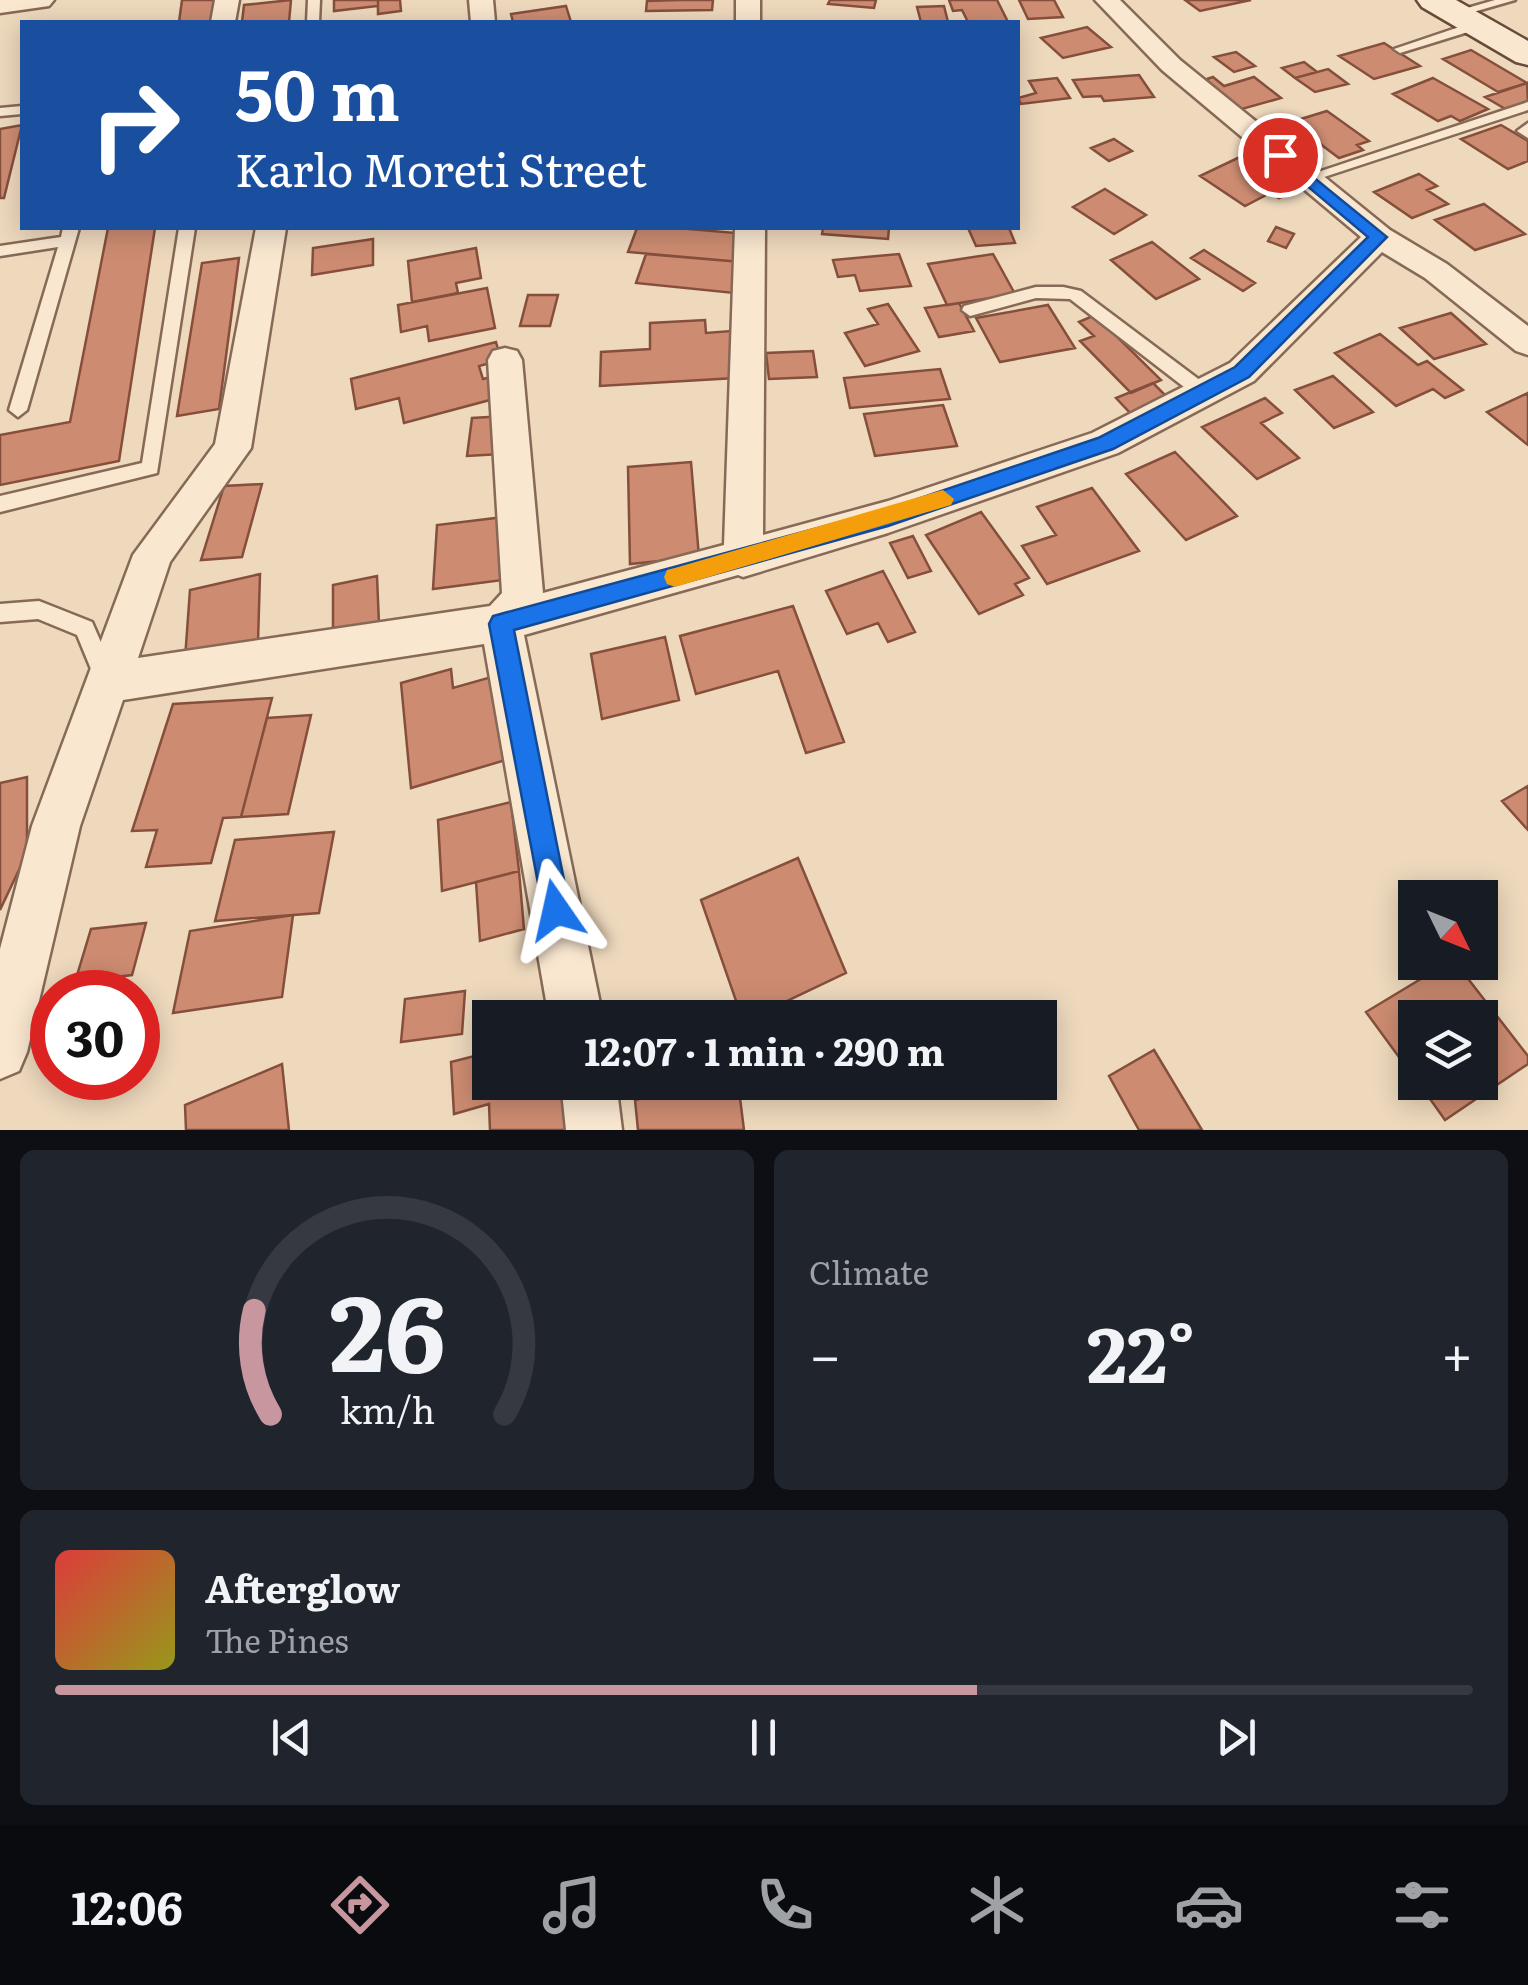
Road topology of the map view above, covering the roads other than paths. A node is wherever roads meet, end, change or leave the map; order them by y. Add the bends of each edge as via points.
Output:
1 (39, 0) edge
2 (1107, 0) edge
3 (1509, 0) edge
4 (0, 4) edge
5 (1456, 13) edge
6 (1400, 49) dead end
7 (1528, 55) edge
8 (1528, 106) edge
9 (1307, 178) junction
10 (188, 230) edge
11 (271, 230) edge
12 (750, 230) edge
13 (68, 234) edge
14 (1379, 237) junction
15 (0, 250) edge
16 (970, 310) dead end
17 (1528, 343) edge
18 (505, 360) dead end
19 (1204, 392) junction
20 (18, 410) dead end
21 (0, 504) edge
22 (743, 560) junction
23 (0, 613) edge
24 (501, 624) junction
25 (108, 682) junction
26 (573, 1000) edge
27 (0, 1052) edge
28 (590, 1100) edge
29 (594, 1130) edge

1 - 4 street
2 - 9 street via 1171,66
3 - 5 lane
5 - 6 lane
5 - 7 main road
8 - 9 lane
9 - 14 street
10 - 21 lane via 150,468
11 - 25 street via 233,448 152,554
12 - 22 street
13 - 15 lane
13 - 20 lane
14 - 17 street via 1436,271
14 - 19 street via 1242,372
16 - 19 lane via 1046,292 1075,294
18 - 24 street via 524,599
19 - 22 street via 1106,443
22 - 24 street
23 - 25 lane via 40,610 85,629
24 - 25 street
24 - 26 street
25 - 27 street via 56,826
28 - 29 street

